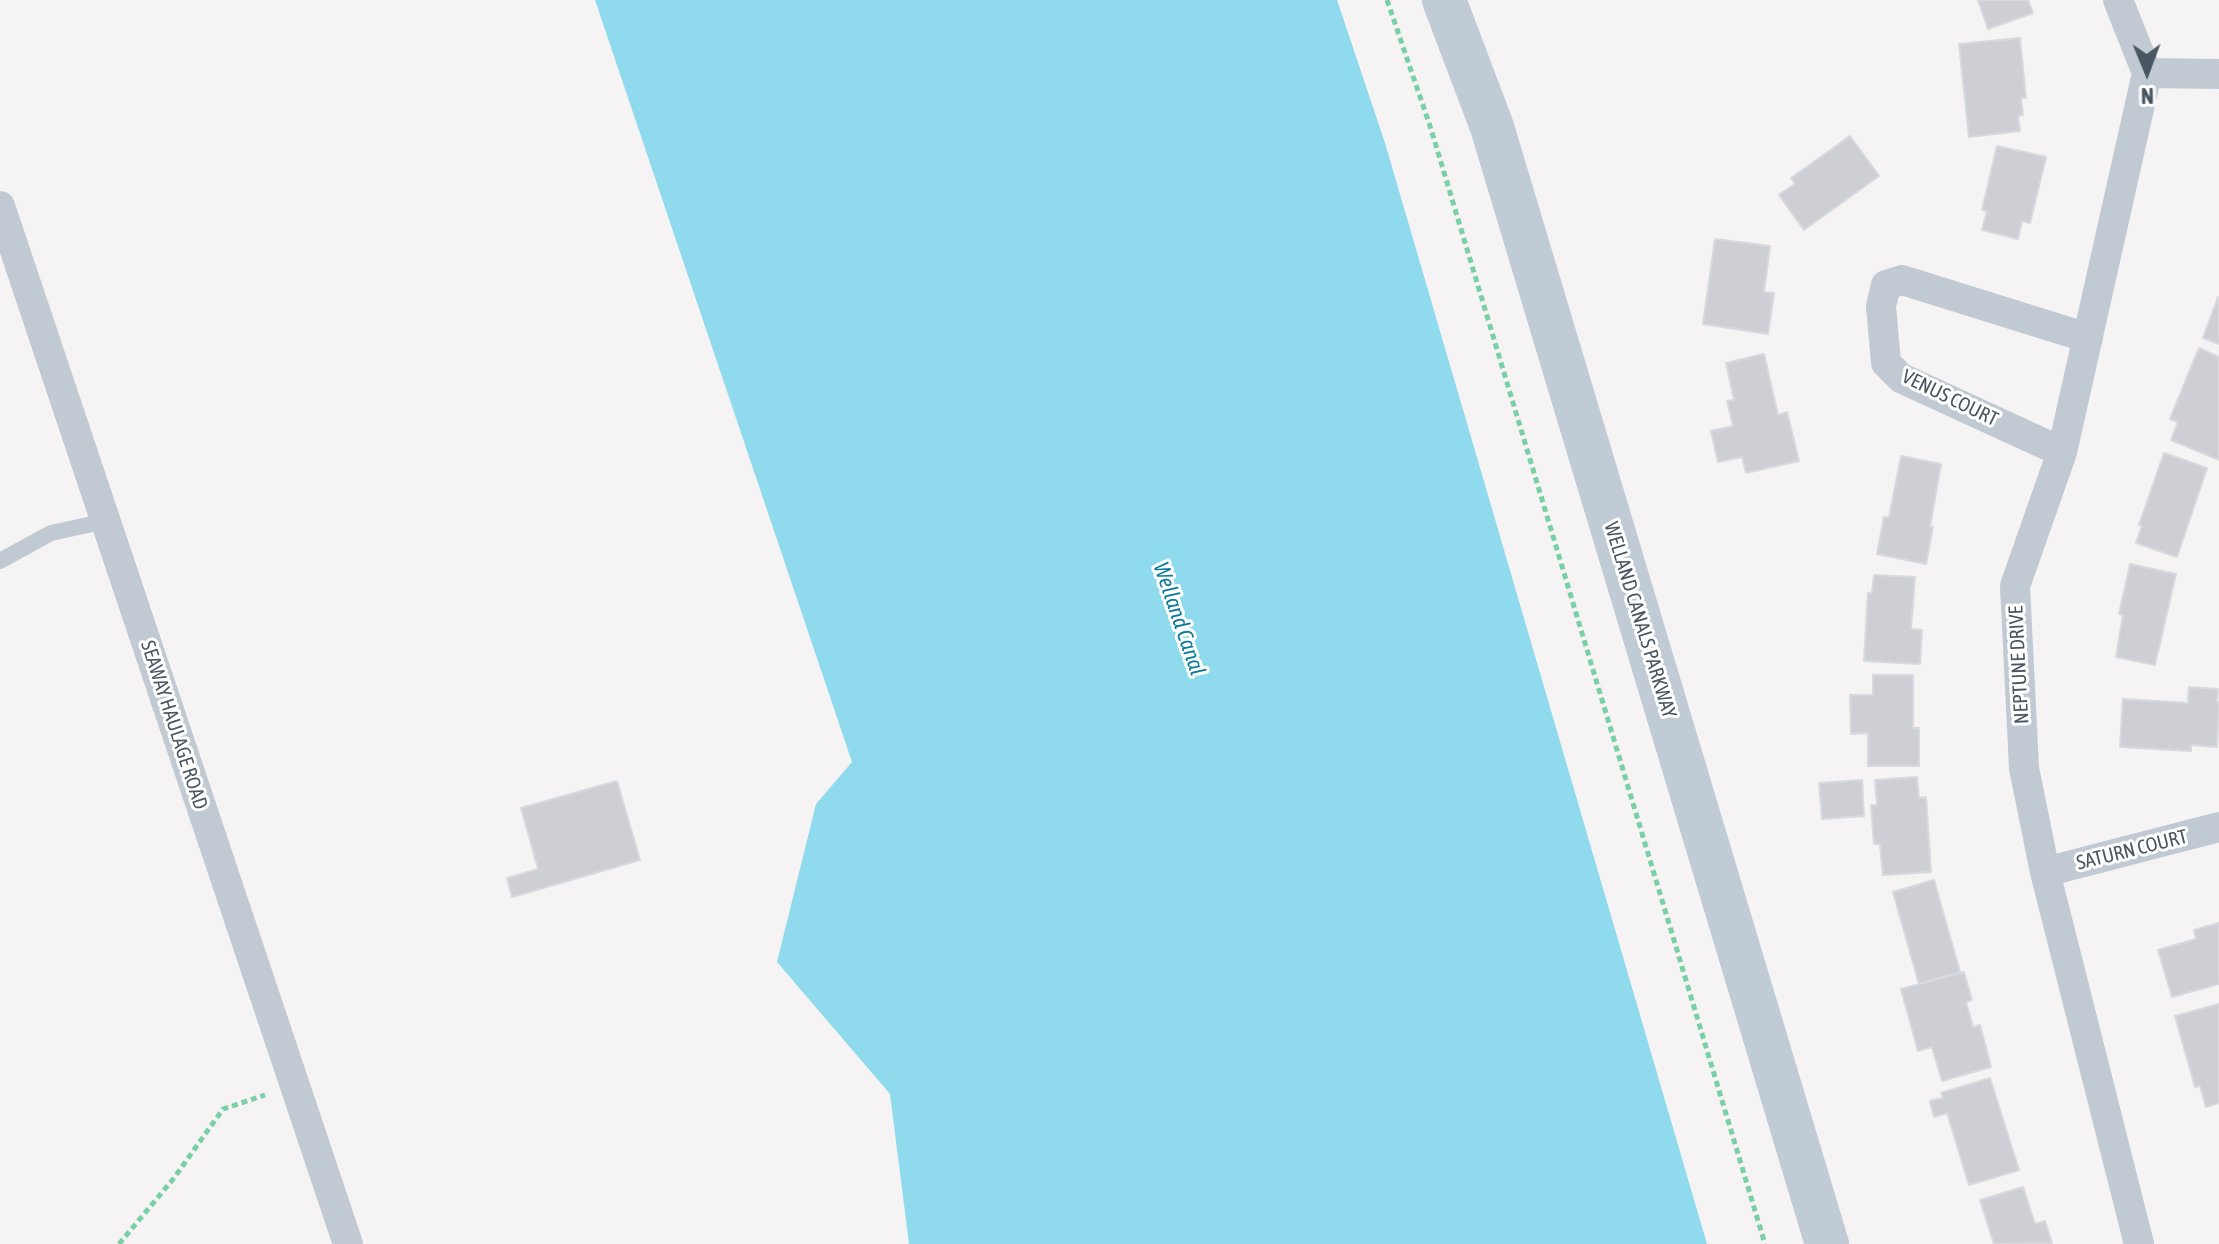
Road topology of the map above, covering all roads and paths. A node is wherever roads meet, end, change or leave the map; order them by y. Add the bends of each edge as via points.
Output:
1 (1387, 0) edge
2 (1444, 0) edge
3 (2118, 0) edge
4 (2147, 73) junction
5 (2219, 74) edge
6 (0, 206) edge
7 (2088, 338) junction
8 (2062, 452) junction
9 (106, 521) junction
10 (0, 561) edge
11 (2219, 827) edge
12 (2045, 872) junction
13 (294, 1085) junction
14 (119, 1244) edge
15 (348, 1244) edge
16 (1765, 1244) edge
17 (1827, 1244) edge
18 (2139, 1244) edge

1 - 16 path via 1431,129
2 - 17 main road, WELLAND CANALS PARKWAY via 1492,127
3 - 4 street
4 - 5 street
4 - 7 street, NEPTUNE DRIVE
6 - 9 street, SEAWAY HAULAGE ROAD
7 - 8 street, NEPTUNE DRIVE
7 - 8 street, VENUS COURT via 1902,280 1886,285 1881,306 1886,363 1901,378
8 - 12 street, NEPTUNE DRIVE via 2015,586 2024,768
9 - 10 lane via 51,533
9 - 13 street, SEAWAY HAULAGE ROAD
11 - 12 street, SATURN COURT
12 - 18 street, NEPTUNE DRIVE
13 - 14 path via 223,1109
13 - 15 street, SEAWAY HAULAGE ROAD

